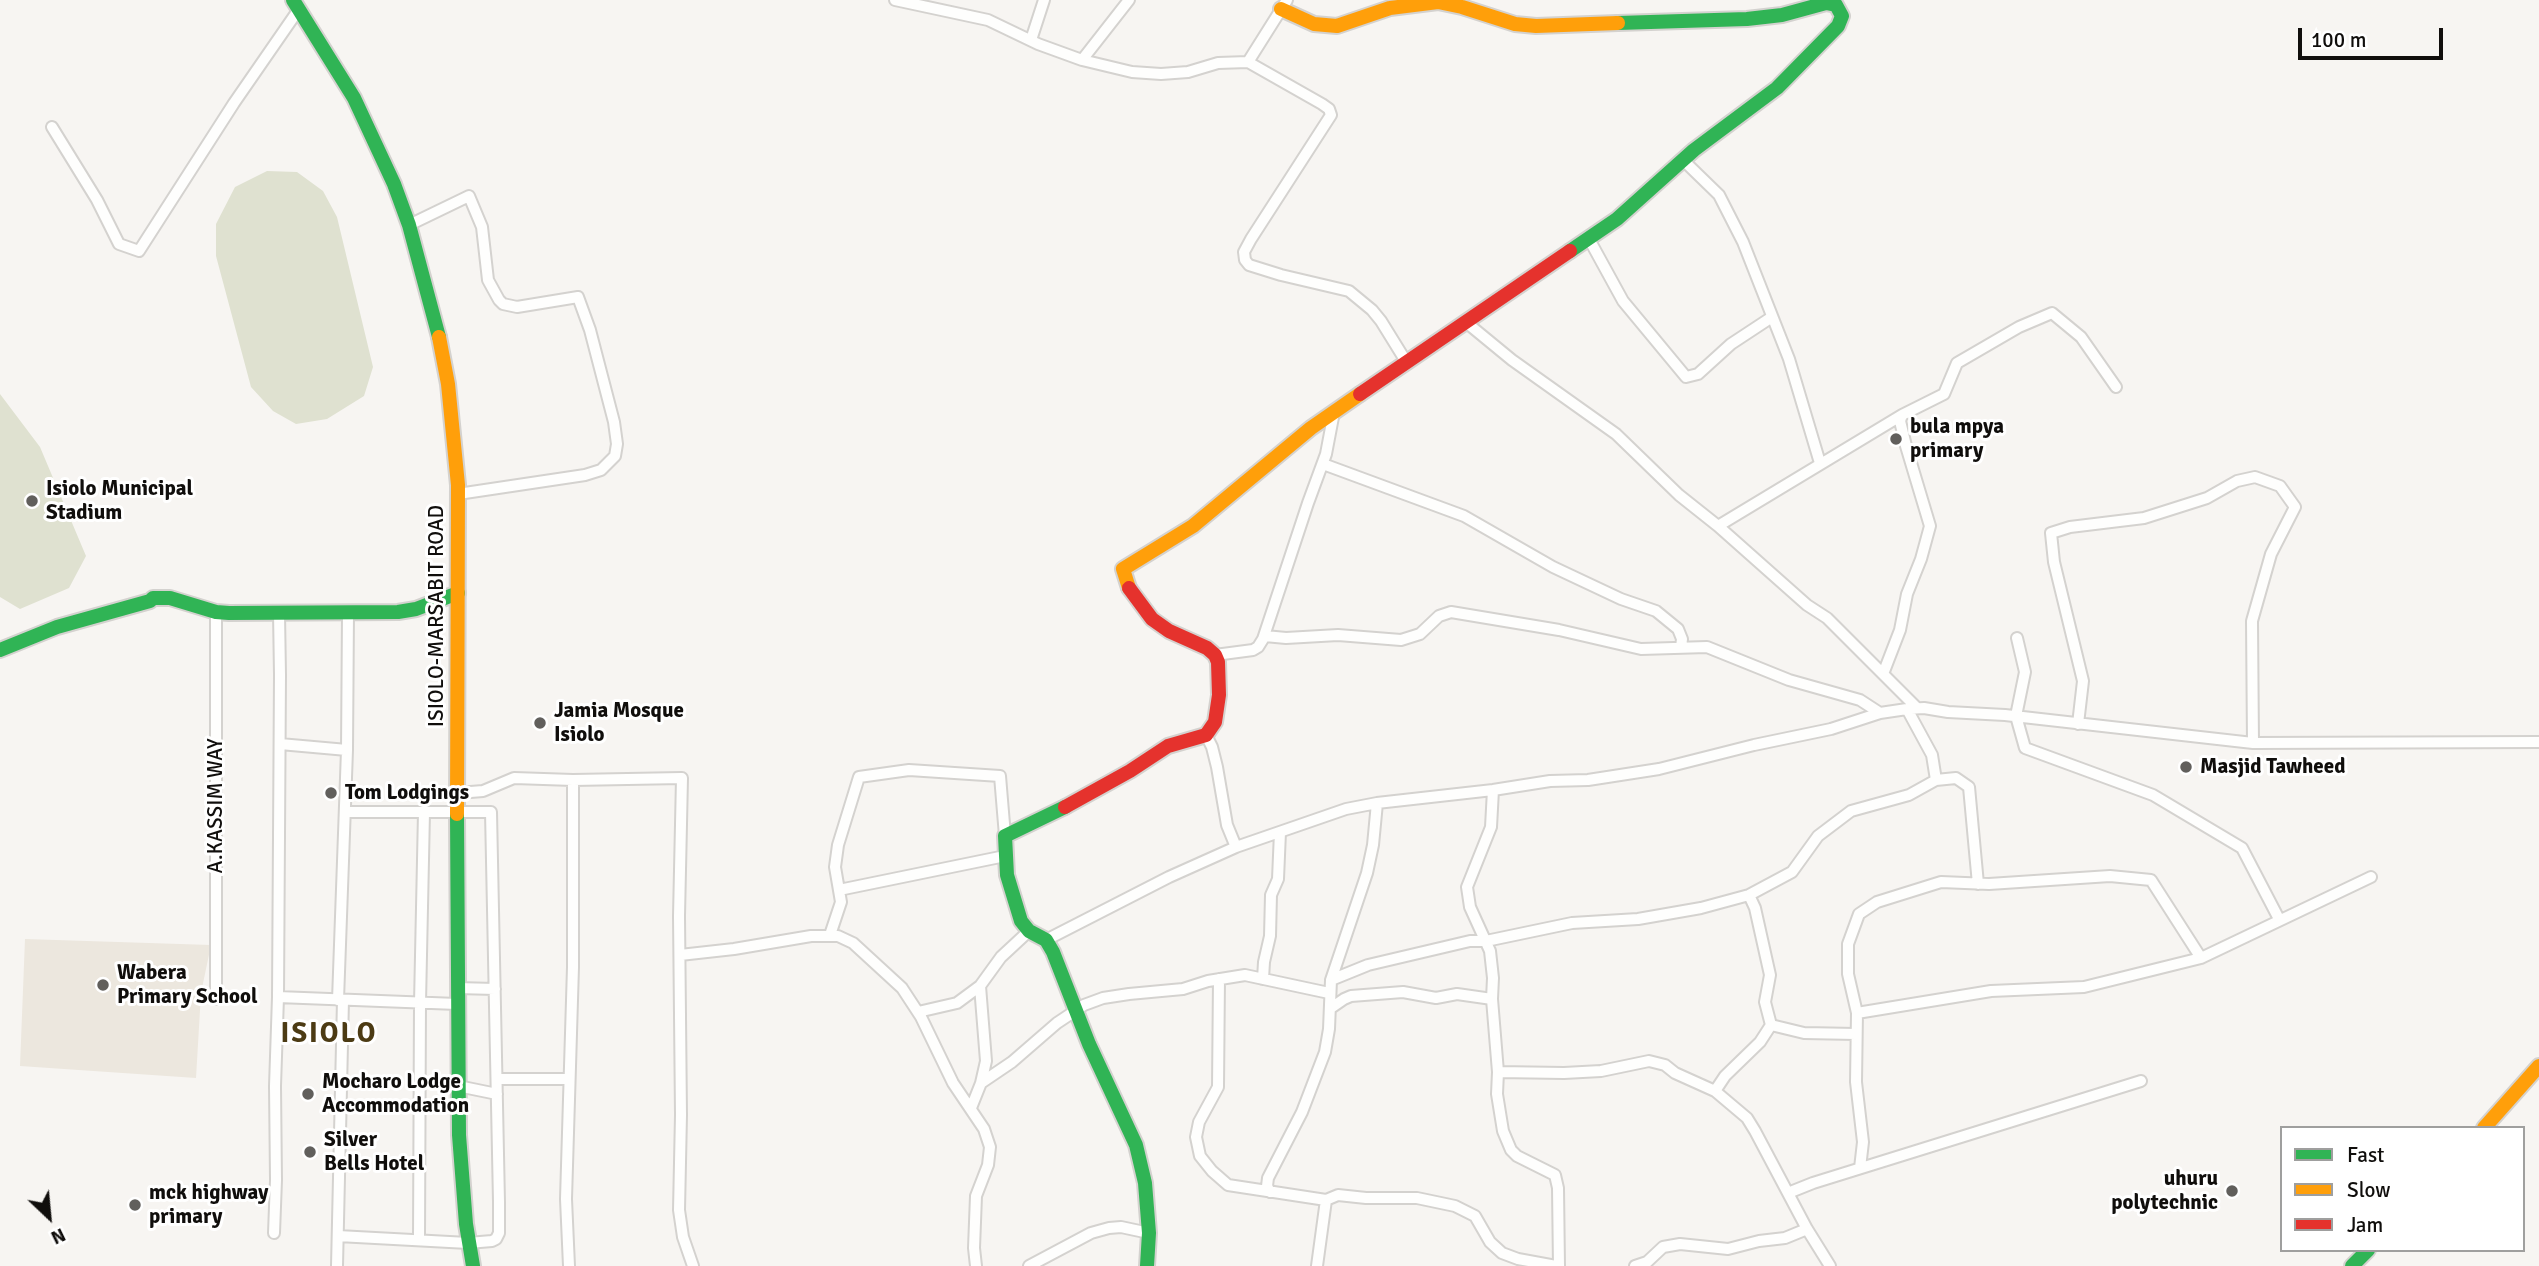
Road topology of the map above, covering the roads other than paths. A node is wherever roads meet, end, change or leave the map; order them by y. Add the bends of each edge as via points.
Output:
1 (895, 0) edge
2 (1044, 0) edge
3 (1129, 0) edge
4 (296, 4) edge
5 (1284, 5) edge
6 (1031, 40) junction
7 (1082, 60) junction
8 (1248, 62) junction
9 (52, 127) dead end
10 (1683, 160) junction
11 (409, 225) junction
12 (1589, 239) junction
13 (1772, 317) junction
14 (1467, 323) junction
15 (1407, 363) junction
16 (2116, 387) dead end
17 (1334, 412) junction
18 (1902, 415) junction
19 (1820, 463) junction
20 (1323, 464) junction
21 (458, 494) junction
22 (1718, 526) junction
23 (458, 593) junction
24 (216, 612) junction
25 (348, 612) junction
26 (279, 613) junction
27 (1265, 636) junction
28 (2017, 638) dead end
29 (1681, 647) junction
30 (0, 650) edge
31 (1215, 655) junction
32 (1883, 674) junction
33 (1912, 709) junction
34 (1880, 713) junction
35 (2016, 716) junction
36 (2078, 724) junction
37 (1206, 735) junction
38 (2539, 742) edge
39 (2253, 743) junction
40 (280, 744) junction
41 (347, 750) junction
42 (572, 780) junction
43 (1936, 780) junction
44 (1493, 790) junction
45 (458, 793) junction
46 (1377, 803) junction
47 (346, 812) junction
48 (424, 812) junction
49 (458, 812) junction
50 (1280, 832) junction
51 (1005, 836) junction
52 (1236, 847) junction
53 (1005, 856) junction
54 (2371, 877) dead end
55 (1978, 884) junction
56 (839, 890) junction
57 (1749, 895) junction
58 (2279, 919) junction
59 (1029, 931) junction
60 (830, 935) junction
61 (1046, 940) junction
62 (1486, 941) junction
63 (680, 955) junction
64 (2201, 958) junction
65 (1219, 979) junction
66 (1263, 979) junction
67 (1331, 980) junction
68 (980, 986) junction
69 (457, 988) junction
70 (495, 989) junction
71 (1329, 993) junction
72 (278, 997) junction
73 (216, 999) dead end
74 (1492, 999) junction
75 (340, 1000) junction
76 (420, 1003) junction
77 (457, 1003) junction
78 (1331, 1008) junction
79 (1077, 1010) junction
80 (918, 1012) junction
81 (1857, 1013) junction
82 (1771, 1025) junction
83 (1856, 1034) junction
84 (2539, 1066) edge
85 (1498, 1072) junction
86 (497, 1079) junction
87 (569, 1079) junction
88 (2141, 1081) dead end
89 (981, 1083) junction
90 (458, 1086) junction
91 (1715, 1091) junction
92 (497, 1094) junction
93 (971, 1108) junction
94 (2486, 1126) edge
95 (1860, 1168) junction
96 (1270, 1192) junction
97 (1787, 1193) junction
98 (1326, 1200) junction
99 (1807, 1229) junction
100 (274, 1233) dead end
101 (1149, 1233) junction
102 (338, 1236) junction
103 (419, 1240) junction
104 (468, 1243) junction
105 (2366, 1252) edge
106 (337, 1266) edge
107 (473, 1266) edge
108 (569, 1266) edge
109 (693, 1266) edge
110 (976, 1266) edge
111 (1029, 1266) edge
112 (1147, 1266) edge
113 (1317, 1266) edge
114 (1557, 1266) edge
115 (1635, 1266) edge
116 (1830, 1266) edge
117 (2353, 1266) edge

1 - 6 street via 988,20
2 - 6 street
3 - 7 street
4 - 9 street via 139,251 119,244
4 - 11 main road, ISIOLO-MARSABIT ROAD via 354,98
5 - 8 street
5 - 10 main road via 1314,24 1337,26 1390,8 1438,2 1536,26 1747,19 1818,4 1839,8 1838,26 1777,88
6 - 7 street
7 - 8 street via 1161,74 1188,72 1218,62
8 - 15 street via 1322,104 1331,115 1251,239 1245,260 1281,275 1349,291 1381,321
10 - 12 main road
10 - 13 street via 1726,208
11 - 21 main road, ISIOLO-MARSABIT ROAD via 443,352
11 - 21 street via 469,196 482,227 488,280 503,304 517,307 578,297 614,422 615,456 601,470
12 - 13 street via 1623,301 1686,377 1698,374 1731,344
12 - 14 main road
13 - 19 street
14 - 15 main road
14 - 22 street via 1616,434
15 - 17 main road
16 - 18 street via 2081,337 2052,313 1957,363 1944,394
17 - 20 street
17 - 31 main road via 1193,526 1123,569 1130,590 1152,619
18 - 19 street
18 - 32 street via 1906,446 1930,526
19 - 22 street
20 - 27 street
20 - 29 street via 1464,516 1553,567 1621,600 1656,611 1678,629
21 - 23 main road, ISIOLO-MARSABIT ROAD
22 - 32 street via 1827,618
23 - 25 main road via 410,611
23 - 45 main road, ISIOLO-MARSABIT ROAD
24 - 26 main road
24 - 30 main road via 153,598
24 - 73 street, A.KASSIM WAY
25 - 26 main road
25 - 41 street
26 - 40 street
27 - 29 street via 1401,640 1425,631 1451,612 1641,649
27 - 31 street via 1253,650
28 - 35 street via 2025,672
29 - 34 street via 1707,648 1860,701
31 - 37 main road via 1219,704
32 - 33 street
33 - 34 street
33 - 35 street
33 - 43 street via 1932,755
34 - 44 street via 1659,769
35 - 36 street
35 - 58 street via 2025,748 2152,795 2242,848
36 - 39 street
36 - 39 street via 2083,681 2051,533 2144,518 2255,477 2280,486 2295,507 2271,554 2252,621
37 - 51 main road via 1168,746 1130,771
37 - 52 street
38 - 39 street
40 - 41 street
40 - 72 street
41 - 47 street
42 - 45 street via 514,778 483,791
42 - 63 street via 682,778
42 - 87 street
43 - 55 street via 1956,778 1969,787
43 - 57 street via 1909,795 1852,811 1818,836 1791,873
44 - 46 street
44 - 62 street via 1491,827 1467,887 1470,907
45 - 49 main road, ISIOLO-MARSABIT ROAD
46 - 50 street
46 - 67 street via 1367,873
47 - 48 street
47 - 75 street
48 - 49 street
48 - 76 street
49 - 69 main road, ISIOLO-MARSABIT ROAD
49 - 70 street via 491,812
50 - 52 street
50 - 66 street
51 - 53 main road
51 - 56 street via 1000,775 909,770 859,777 838,845
52 - 61 street
53 - 56 street
53 - 59 main road via 1014,902
54 - 58 street
55 - 64 street via 2110,876 2151,880
55 - 81 street via 1941,882 1877,902 1859,914 1848,944 1848,974
56 - 60 street via 841,902
57 - 62 street via 1651,917 1572,923
57 - 82 street via 1770,975 1765,1002
58 - 64 street
59 - 61 main road
59 - 68 street via 1000,957
60 - 63 street
60 - 80 street via 846,938 863,952 902,988
61 - 79 main road
62 - 67 street via 1380,962
62 - 74 street via 1492,960
63 - 109 street via 679,1210
64 - 81 street via 2084,987 1992,991
65 - 66 street via 1245,975
65 - 79 street via 1183,989 1104,998
65 - 96 street via 1218,1087 1199,1122 1198,1149 1207,1166 1228,1185
66 - 71 street
67 - 71 street
68 - 80 street via 957,1003
68 - 89 street via 986,1061
69 - 70 street
69 - 77 main road, ISIOLO-MARSABIT ROAD
70 - 86 street
71 - 78 street
72 - 75 street
72 - 100 street
74 - 78 street via 1403,992 1351,996
74 - 85 street
75 - 76 street
75 - 102 street
76 - 77 street
76 - 103 street
77 - 90 main road, ISIOLO-MARSABIT ROAD
78 - 96 street via 1325,1052 1302,1112 1268,1178
79 - 89 street
79 - 101 main road via 1136,1146 1146,1183
80 - 93 street via 953,1083
81 - 83 street
82 - 83 street via 1804,1033
82 - 91 street
83 - 95 street via 1863,1142
84 - 94 main road
85 - 91 street via 1601,1071 1649,1061
85 - 114 street via 1498,1105 1511,1150 1551,1171 1557,1180
86 - 87 street
86 - 92 street
87 - 108 street
88 - 95 street
89 - 93 street
90 - 92 street
90 - 104 main road, ISIOLO-MARSABIT ROAD
91 - 97 street via 1747,1118
92 - 104 street via 499,1233 492,1241
93 - 110 street via 990,1147 976,1196
95 - 97 street
96 - 98 street
97 - 99 street
98 - 113 street
98 - 114 street via 1338,1195 1399,1196 1455,1206 1475,1216 1502,1253
99 - 115 street via 1728,1250 1670,1245
99 - 116 street
101 - 111 street via 1109,1228
101 - 112 main road
102 - 103 street
102 - 106 street
103 - 104 street
104 - 107 main road, ISIOLO-MARSABIT ROAD
105 - 117 main road

